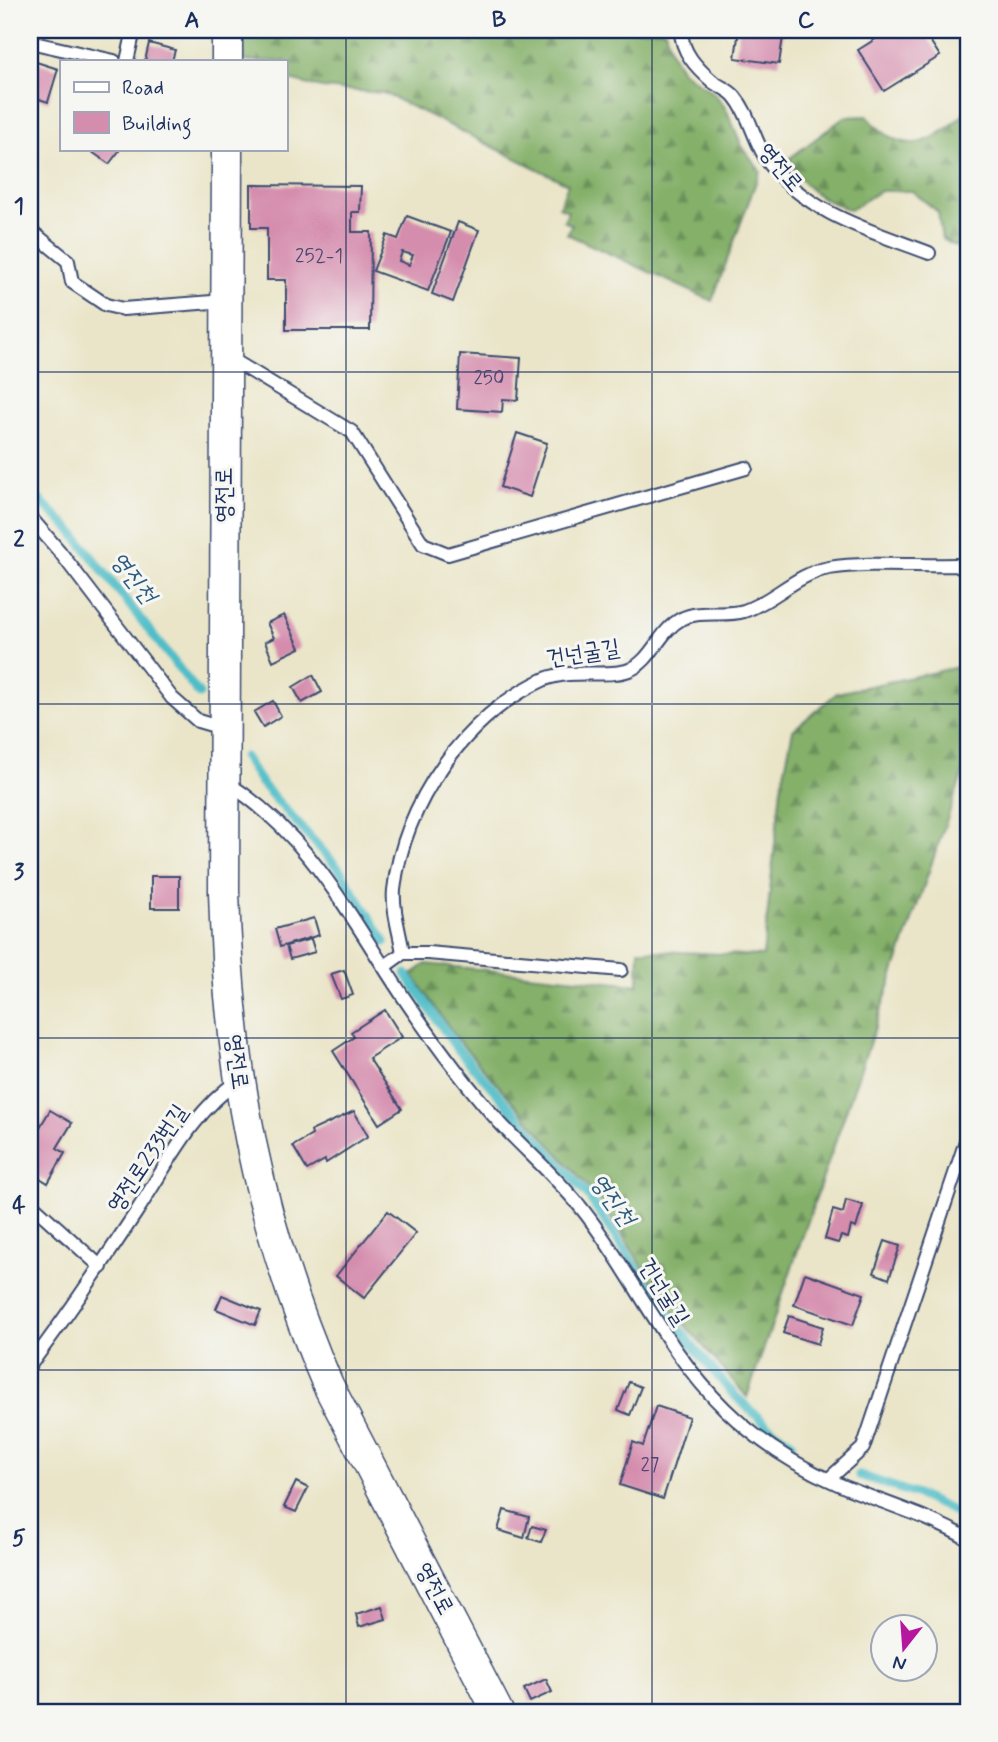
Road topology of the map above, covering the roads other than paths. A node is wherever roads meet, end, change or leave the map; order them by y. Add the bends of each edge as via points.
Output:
1 (134, 30) edge
2 (227, 30) edge
3 (681, 30) edge
4 (30, 42) edge
5 (110, 60) edge
6 (127, 60) edge
7 (226, 60) edge
8 (227, 150) edge
9 (30, 230) edge
10 (929, 253) dead end
11 (226, 301) junction
12 (225, 356) junction
13 (746, 468) dead end
14 (30, 517) edge
15 (968, 571) edge
16 (225, 729) junction
17 (224, 781) junction
18 (403, 953) junction
19 (385, 966) junction
20 (621, 970) dead end
21 (238, 1081) junction
22 (968, 1135) edge
23 (30, 1203) edge
24 (101, 1267) junction
25 (30, 1365) edge
26 (829, 1479) junction
27 (968, 1539) edge
28 (498, 1712) edge

1 - 6 lane
2 - 7 street
3 - 10 lane, 영전로 via 691,61 734,94 768,161 789,186 839,219
4 - 5 lane
8 - 11 street, 영전로
9 - 11 lane via 68,261 72,282 106,305 137,309
11 - 12 street, 영전로
12 - 13 lane via 352,432 418,538 434,551 447,554
12 - 16 street, 영전로
14 - 16 lane via 172,698 198,721
15 - 18 lane, 건넌굴길 via 956,565 828,568 740,612 683,618 668,628 640,664 626,671 583,671 548,678 516,695 453,752 411,823 393,893
16 - 17 street, 영전로
17 - 19 lane, 건넌굴길 via 269,813 309,855
17 - 21 street, 영전로 via 226,946
18 - 19 lane
18 - 20 lane
19 - 26 lane, 건넌굴길 via 480,1101 576,1200 702,1385 754,1435
21 - 24 lane, 영전로233번길 via 187,1135
21 - 28 street, 영전로 via 272,1236 308,1339
22 - 26 lane via 863,1448
23 - 24 lane
24 - 25 lane, 영전로233번길
26 - 27 lane, 건넌굴길 via 938,1522

